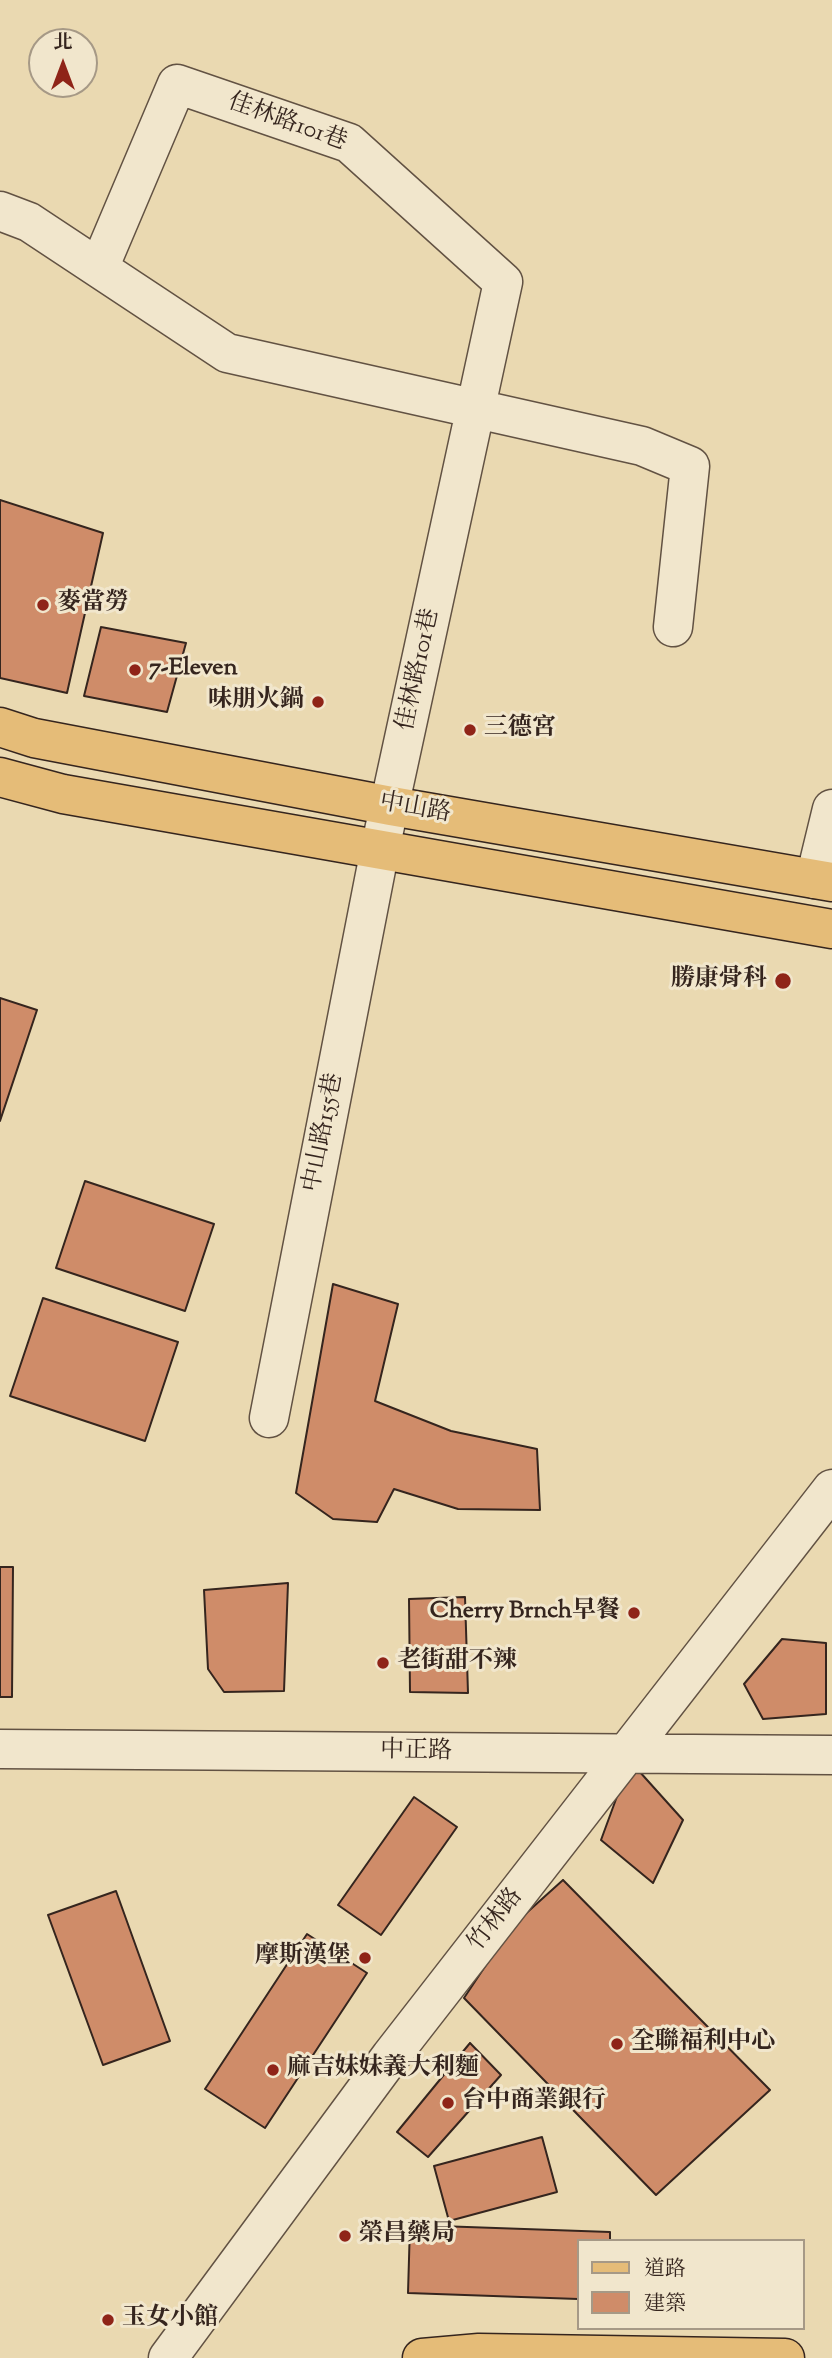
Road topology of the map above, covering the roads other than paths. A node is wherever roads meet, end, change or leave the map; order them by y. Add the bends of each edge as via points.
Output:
1 (0, 211) edge
2 (99, 268) junction
3 (474, 409) junction
4 (673, 627) dead end
5 (0, 727) edge
6 (0, 777) edge
7 (391, 806) junction
8 (832, 809) edge
9 (380, 849) junction
10 (824, 881) edge
11 (832, 929) edge
12 (269, 1418) dead end
13 (832, 1489) edge
14 (0, 1749) edge
15 (625, 1755) junction
16 (832, 1755) edge
17 (617, 2356) edge
18 (168, 2358) edge
19 (422, 2358) edge
20 (785, 2358) edge

1 - 2 street via 29,222
2 - 3 street via 227,353
2 - 3 street, 佳林路101巷 via 177,84 349,143 503,282
3 - 4 street via 642,446 690,466
3 - 7 street, 佳林路101巷
5 - 7 main road, 中山路 via 34,738
6 - 9 main road, 中山路 via 63,794
7 - 9 street, 佳林路101巷
7 - 10 main road, 中山路
8 - 10 street
9 - 11 main road, 中山路
9 - 12 street, 中山路155巷
13 - 15 street, 竹林路
14 - 15 street, 中正路
15 - 16 street, 中正路
15 - 18 street, 竹林路 via 391,2056
17 - 19 main road via 479,2353
17 - 20 main road

